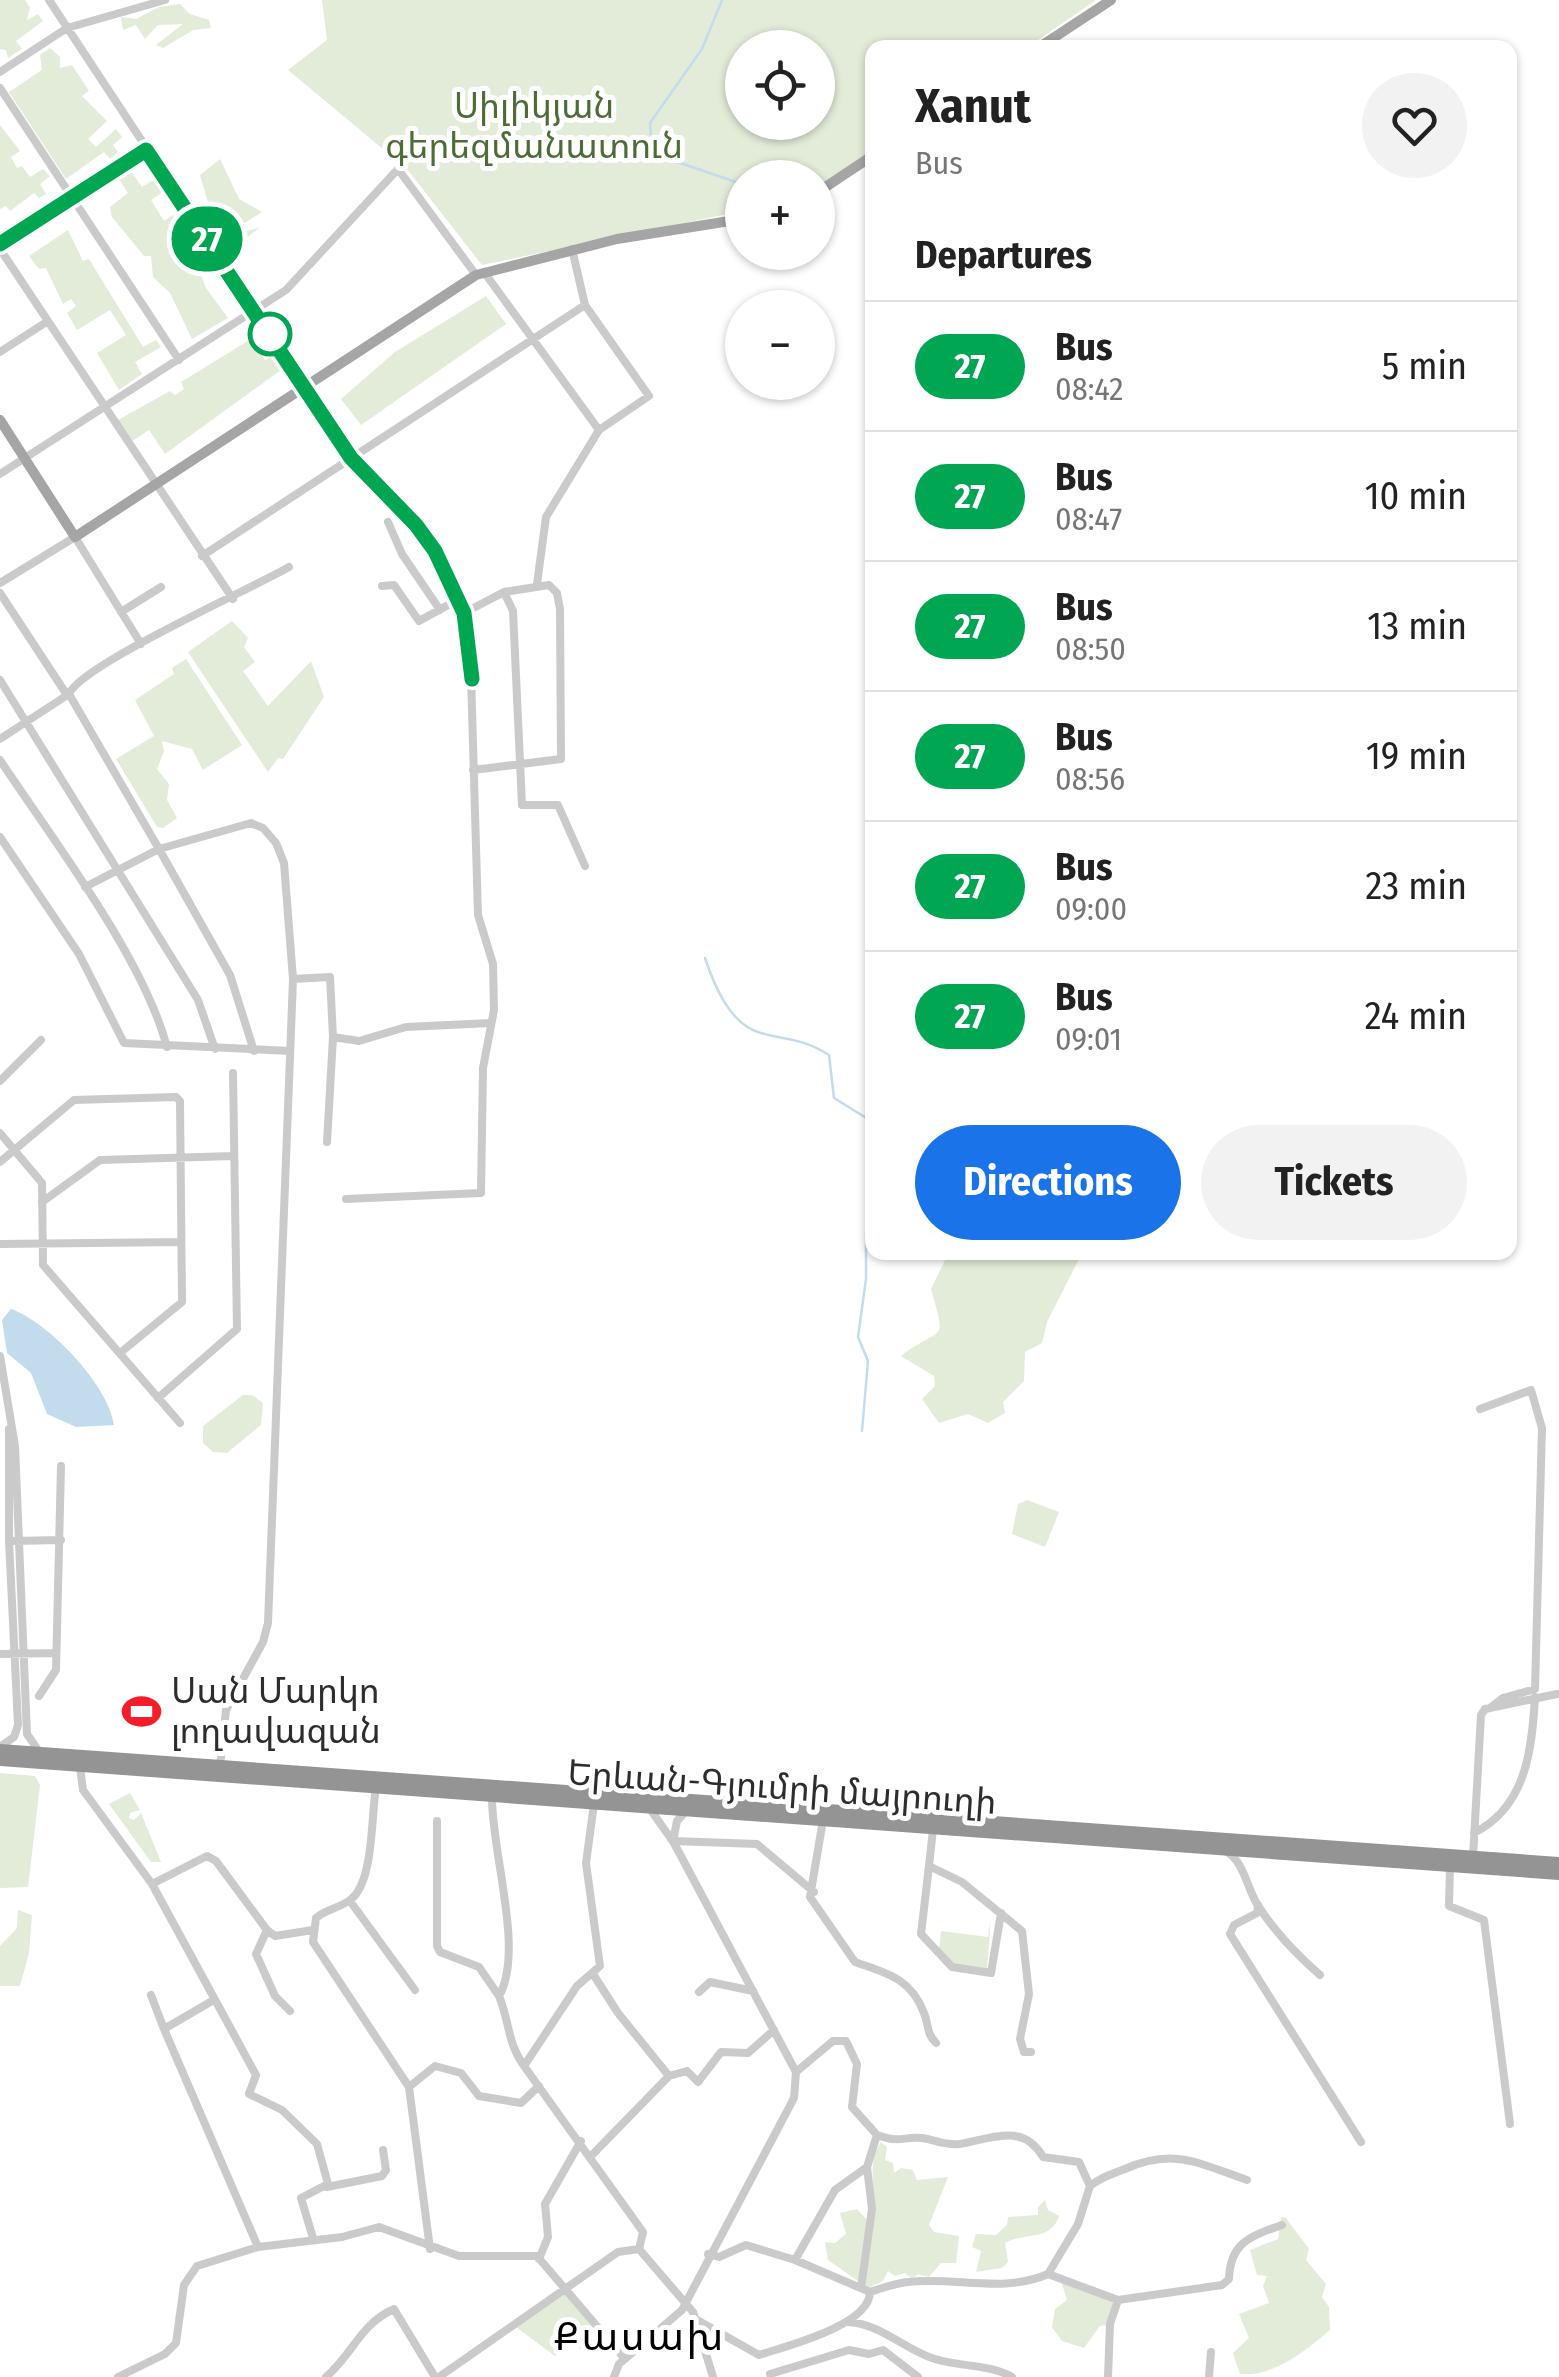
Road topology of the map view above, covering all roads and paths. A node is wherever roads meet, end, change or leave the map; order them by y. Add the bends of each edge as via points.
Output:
1 (49, 0) edge
2 (165, 0) edge
3 (1111, 0) edge
4 (67, 28) junction
5 (1050, 40) edge
6 (0, 72) edge
7 (0, 88) edge
8 (146, 150) junction
9 (865, 161) edge
10 (835, 181) edge
11 (74, 197) junction
12 (725, 222) edge
13 (0, 246) edge
14 (572, 249) junction
15 (480, 274) junction
16 (585, 305) junction
17 (254, 310) junction
18 (48, 321) junction
19 (535, 341) junction
20 (0, 352) edge
21 (180, 360) junction
22 (304, 386) junction
23 (105, 408) junction
24 (0, 420) edge
25 (599, 430) junction
26 (26, 458) junction
27 (351, 458) junction
28 (0, 474) edge
29 (155, 484) junction
30 (388, 522) dead end
31 (75, 537) junction
32 (202, 556) junction
33 (289, 567) dead end
34 (0, 583) edge
35 (537, 584) dead end
36 (382, 586) dead end
37 (161, 587) dead end
38 (504, 592) junction
39 (0, 593) edge
40 (233, 599) junction
41 (459, 599) junction
42 (440, 610) junction
43 (121, 612) junction
44 (464, 613) junction
45 (141, 644) junction
46 (0, 680) edge
47 (68, 695) junction
48 (26, 720) junction
49 (0, 739) edge
50 (0, 760) edge
51 (520, 766) junction
52 (473, 770) junction
53 (0, 837) edge
54 (158, 850) junction
55 (584, 866) dead end
56 (120, 869) junction
57 (85, 887) junction
58 (293, 979) junction
59 (492, 1022) junction
60 (333, 1037) junction
61 (41, 1040) dead end
62 (167, 1048) junction
63 (215, 1049) junction
64 (254, 1051) junction
65 (290, 1051) junction
66 (233, 1073) dead end
67 (0, 1081) edge
68 (0, 1133) edge
69 (327, 1142) dead end
70 (14, 1150) junction
71 (233, 1156) junction
72 (180, 1158) junction
73 (0, 1162) edge
74 (346, 1199) dead end
75 (42, 1202) junction
76 (180, 1242) junction
77 (0, 1244) edge
78 (42, 1244) junction
79 (120, 1353) junction
80 (1, 1362) edge
81 (158, 1398) junction
82 (1480, 1409) dead end
83 (180, 1423) dead end
84 (8, 1424) edge
85 (61, 1466) dead end
86 (61, 1540) junction
87 (12, 1541) junction
88 (5, 1560) edge
89 (56, 1653) junction
90 (0, 1654) edge
91 (21, 1654) junction
92 (1557, 1694) edge
93 (39, 1696) dead end
94 (1535, 1696) junction
95 (1490, 1708) junction
96 (0, 1748) edge
97 (42, 1753) junction
98 (0, 1760) edge
99 (100, 1763) junction
100 (220, 1766) junction
101 (80, 1767) junction
102 (310, 1778) junction
103 (376, 1787) junction
104 (492, 1796) junction
105 (594, 1804) junction
106 (649, 1808) junction
107 (687, 1810) junction
108 (824, 1820) junction
109 (436, 1821) dead end
110 (935, 1825) junction
111 (1474, 1833) junction
112 (673, 1841) junction
113 (1223, 1849) junction
114 (1473, 1857) junction
115 (1559, 1863) edge
116 (1450, 1865) junction
117 (929, 1866) junction
118 (1559, 1874) edge
119 (152, 1884) junction
120 (814, 1892) junction
121 (350, 1901) junction
122 (1258, 1905) junction
123 (1001, 1912) junction
124 (267, 1930) junction
125 (313, 1930) junction
126 (593, 1974) junction
127 (1320, 1975) dead end
128 (415, 1990) dead end
129 (753, 1991) junction
130 (699, 1992) dead end
131 (151, 1995) dead end
132 (499, 1996) junction
133 (212, 2001) junction
134 (290, 2012) dead end
135 (164, 2028) junction
136 (774, 2030) junction
137 (936, 2042) dead end
138 (1031, 2052) dead end
139 (524, 2066) junction
140 (796, 2072) junction
141 (669, 2076) junction
142 (538, 2086) junction
143 (409, 2088) junction
144 (1510, 2124) dead end
145 (877, 2135) junction
146 (581, 2141) junction
147 (1362, 2142) dead end
148 (383, 2150) dead end
149 (592, 2156) junction
150 (867, 2167) junction
151 (1247, 2180) dead end
152 (327, 2186) junction
153 (1090, 2186) junction
154 (1282, 2225) dead end
155 (314, 2238) junction
156 (258, 2248) junction
157 (430, 2248) junction
158 (639, 2249) junction
159 (708, 2254) junction
160 (539, 2259) junction
161 (795, 2260) junction
162 (1048, 2274) junction
163 (564, 2289) junction
164 (866, 2290) junction
165 (1118, 2300) junction
166 (685, 2301) junction
167 (697, 2320) junction
168 (850, 2322) junction
169 (1211, 2352) dead end
170 (764, 2354) junction
171 (625, 2359) junction
172 (451, 2374) edge
173 (771, 2376) edge
174 (118, 2377) edge
175 (326, 2377) edge
176 (437, 2377) edge
177 (614, 2377) edge
178 (714, 2377) edge
179 (918, 2377) edge
180 (1012, 2377) edge
181 (1108, 2377) edge
182 (1209, 2377) edge

1 - 4 street
2 - 4 street
3 - 5 main road
4 - 6 street
4 - 8 street
7 - 11 street
8 - 11 street
8 - 17 street
9 - 10 main road
11 - 13 street
11 - 21 street
12 - 14 main road
13 - 18 street
14 - 15 main road
14 - 16 street
15 - 17 street via 398,169 286,290
15 - 19 street
15 - 22 main road
16 - 19 street
16 - 25 street via 649,396
17 - 21 street
17 - 22 street
18 - 20 street
18 - 23 street
19 - 25 street
19 - 27 street
21 - 23 street
22 - 27 street
22 - 29 main road
23 - 26 street
23 - 29 street
24 - 26 main road
25 - 35 street via 546,517
26 - 28 street
26 - 31 main road
27 - 32 street
27 - 41 street via 416,525
29 - 31 main road
29 - 32 street
30 - 42 street
31 - 34 street
31 - 43 street
32 - 40 street
33 - 40 street
36 - 42 street via 394,585 419,621
37 - 43 street
38 - 44 street
38 - 51 street via 513,611
38 - 51 street via 549,585 560,609 561,758
39 - 47 street
40 - 45 street
41 - 42 street
41 - 44 street
43 - 45 street
44 - 52 street
45 - 47 street via 81,678
46 - 48 street
47 - 48 street
47 - 54 street
48 - 49 street
48 - 56 street
50 - 57 street
51 - 52 street
51 - 55 street via 522,805 558,804
52 - 59 street via 478,915 493,964
53 - 62 street via 80,954 124,1043
54 - 56 street
54 - 58 street via 242,823 263,828 284,863
54 - 64 street via 230,975
56 - 57 street
56 - 63 street via 198,1000
57 - 62 street via 159,1016
58 - 60 street via 330,978
58 - 65 street
59 - 60 street via 406,1026 359,1041
59 - 74 street via 484,1068 481,1193
60 - 69 street
61 - 67 street
62 - 63 street
63 - 64 street
64 - 65 street
65 - 100 street via 268,1623 226,1710
66 - 71 street
68 - 70 street
70 - 72 street via 74,1100 176,1097
70 - 73 street
70 - 75 street via 42,1183
71 - 72 street
71 - 81 street via 236,1329
72 - 75 street via 100,1160
72 - 76 street
75 - 78 street
76 - 78 street
76 - 79 street via 182,1302
77 - 78 street
78 - 79 street via 43,1264
79 - 81 street
80 - 84 street
81 - 83 street
82 - 95 street via 1531,1390 1542,1428 1535,1689
84 - 87 street
85 - 86 street
86 - 87 street
86 - 89 street
87 - 88 street
87 - 91 street
88 - 91 street
89 - 91 street
89 - 93 street via 56,1670
90 - 91 street
91 - 96 street via 18,1730
91 - 97 street via 26,1734
92 - 94 street
94 - 95 street
94 - 111 street via 1521,1787 1496,1822
95 - 111 street via 1482,1715
96 - 97 highway, Երևան-Գյումրի մայրուղի
97 - 99 highway, Երևան-Գյումրի մայրուղի
98 - 101 highway, Երևան-Գյումրի մայրուղի
99 - 100 highway, Երևան-Գյումրի մայրուղի
99 - 101 highway, Երևան-Գյումրի մայրուղի
99 - 102 highway, Երևան-Գյումրի մայրուղի
100 - 102 highway, Երևան-Գյումրի մայրուղի
101 - 119 street via 84,1790
102 - 103 highway, Երևան-Գյումրի մայրուղի
102 - 110 highway, Երևան-Գյումրի մայրուղի
103 - 104 highway, Երևան-Գյումրի մայրուղի
103 - 121 street via 370,1856
104 - 105 highway, Երևան-Գյումրի մայրուղի
104 - 132 street via 509,1956 509,1978
105 - 106 highway, Երևան-Գյումրի մայրուղի
105 - 126 street via 586,1862 600,1966
106 - 107 highway, Երևան-Գյումրի մայրուղի
106 - 112 street
107 - 108 highway, Երևան-Գյումրի մայրուղի
107 - 112 street
108 - 110 highway, Երևան-Գյումրի մայրուղի
108 - 120 street
109 - 132 street via 437,1946 479,1967
110 - 113 highway, Երևան-Գյումրի մայրուղի
110 - 114 highway, Երևան-Գյումրի մայրուղի
110 - 117 street
111 - 114 street
112 - 120 street via 757,1844
112 - 129 street
113 - 116 highway, Երևան-Գյումրի մայրուղի
113 - 122 street via 1238,1858
114 - 115 highway, Երևան-Գյումրի մայրուղի
116 - 118 highway, Երևան-Գյումրի մայրուղի
116 - 144 street via 1448,1906 1484,1920
117 - 123 street
117 - 123 street via 921,1934 952,1967 992,1973
119 - 124 street via 207,1856
119 - 133 street
120 - 137 street via 810,1897 855,1962 890,1971 910,1988
121 - 125 street via 322,1912
121 - 128 street
122 - 127 street
122 - 147 street via 1257,1914 1230,1934
123 - 138 street via 1022,1931 1029,1994 1020,2039 1024,2052
124 - 125 street via 275,1936
124 - 134 street via 256,1954
125 - 143 street via 313,1942
126 - 139 street via 577,1986
126 - 141 street
129 - 130 street via 710,1982
129 - 136 street
131 - 135 street
132 - 139 street via 509,2044
133 - 135 street
133 - 152 street via 256,2075 249,2094 282,2110 317,2144
135 - 156 street
136 - 140 street
136 - 141 street via 748,2053 721,2052 698,2082 686,2072
139 - 142 street
140 - 145 street via 833,2041 846,2041 857,2064 852,2107
140 - 159 street via 794,2098
141 - 149 street
142 - 143 street via 520,2103 479,2096 461,2073 435,2066
142 - 146 street
143 - 157 street
145 - 150 street
145 - 153 street via 897,2143 920,2138 948,2144 1018,2136 1043,2157 1079,2162
146 - 149 street
146 - 160 street via 544,2204 548,2237
148 - 152 street via 382,2176
149 - 158 street via 643,2232
150 - 161 street via 835,2190
150 - 164 street via 873,2200
151 - 153 street via 1162,2156
152 - 155 street via 301,2198
153 - 162 street via 1078,2224
154 - 165 street via 1242,2240 1222,2284
155 - 156 street
155 - 157 street via 379,2227
156 - 174 street via 197,2266 184,2285 176,2342
157 - 160 street via 459,2256
158 - 163 street via 618,2252
158 - 166 street
159 - 161 street via 719,2257 746,2245
159 - 166 street
160 - 163 street
161 - 164 street
162 - 164 street via 969,2286 908,2282
162 - 165 street
163 - 171 street
163 - 172 street
164 - 168 street via 867,2305
165 - 181 street via 1108,2336
166 - 167 street
166 - 171 street
167 - 170 street
167 - 178 street
168 - 170 street
168 - 180 street via 868,2324 934,2359
169 - 182 street
170 - 173 street
171 - 177 street
172 - 176 street
173 - 179 street via 849,2350 883,2350
175 - 176 street via 361,2330 394,2309

